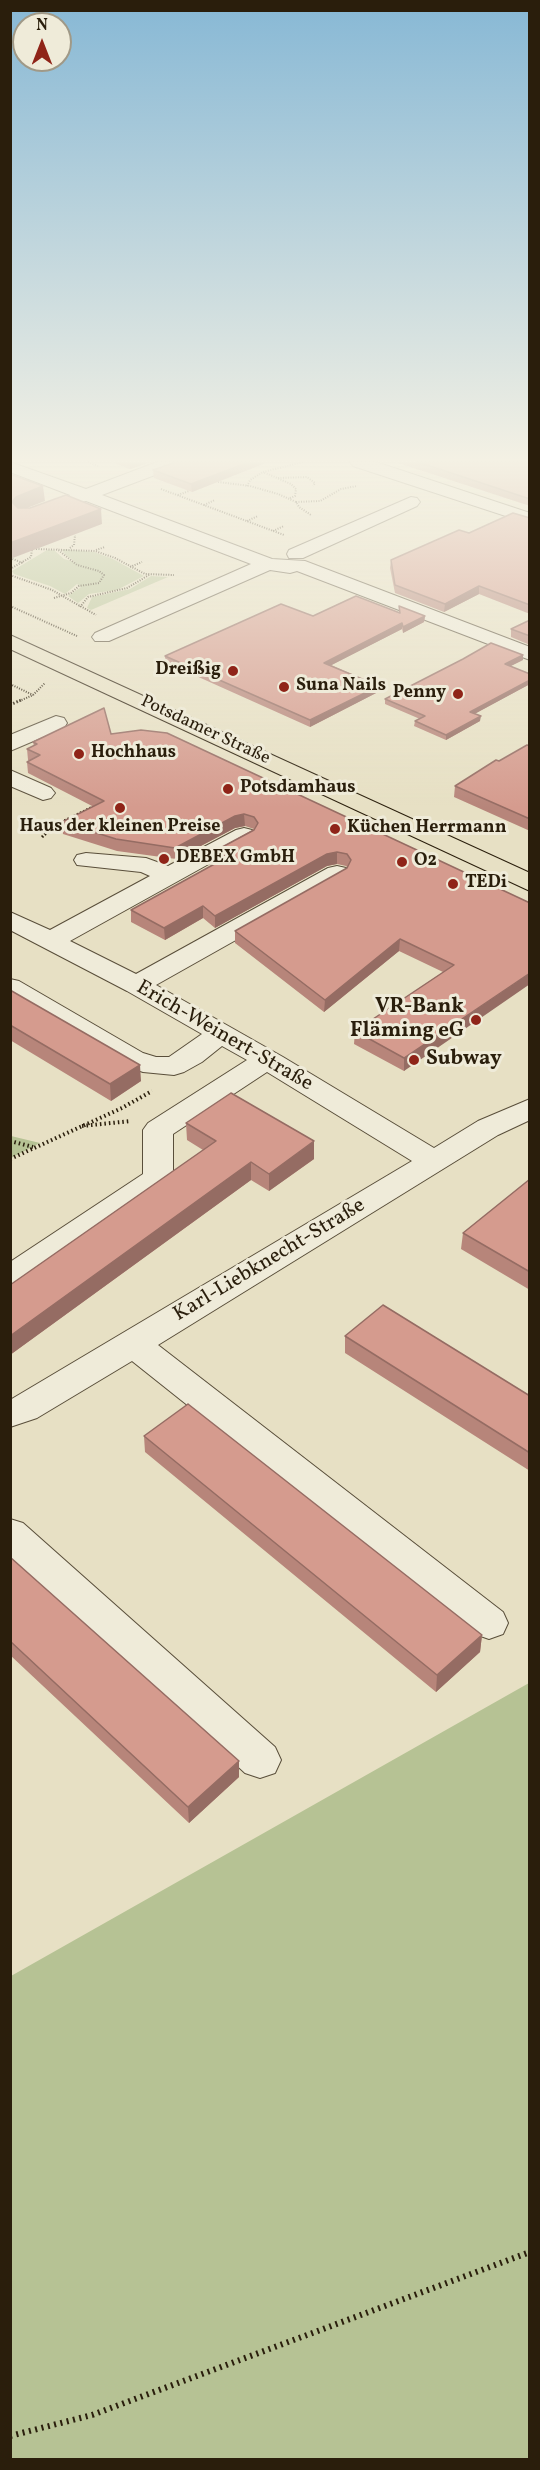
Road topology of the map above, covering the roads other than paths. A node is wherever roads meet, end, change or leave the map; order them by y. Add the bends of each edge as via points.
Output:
1 (238, 577) edge
2 (352, 577) edge
3 (102, 637) dead end
4 (10, 642) edge
5 (530, 654) edge
6 (56, 723) dead end
7 (10, 744) edge
8 (10, 777) edge
9 (43, 793) dead end
10 (244, 835) edge
11 (86, 860) dead end
12 (337, 873) edge
13 (168, 876) junction
14 (530, 883) edge
15 (10, 920) edge
16 (50, 941) junction
17 (136, 985) junction
18 (10, 987) edge
19 (220, 1034) junction
20 (266, 1060) junction
21 (530, 1108) edge
22 (433, 1161) junction
23 (10, 1278) edge
24 (132, 1343) junction
25 (10, 1414) edge
26 (10, 1534) edge
27 (489, 1623) dead end
28 (260, 1760) dead end

1 - 3 street
2 - 5 street
4 - 14 main road, Potsdamer Straße
6 - 7 street
8 - 9 street
10 - 13 street
11 - 13 street via 146,865
12 - 17 street
13 - 16 street
15 - 16 street, Erich-Weinert-Straße
16 - 17 street, Erich-Weinert-Straße
17 - 19 street, Erich-Weinert-Straße
18 - 19 street via 132,1059 153,1066 174,1066
19 - 20 street, Erich-Weinert-Straße
20 - 22 street, Erich-Weinert-Straße
20 - 23 street via 158,1130 158,1178
21 - 22 street, Karl-Liebknecht-Straße
22 - 24 street, Karl-Liebknecht-Straße
24 - 25 street, Karl-Liebknecht-Straße via 25,1409
24 - 27 street
26 - 28 street

